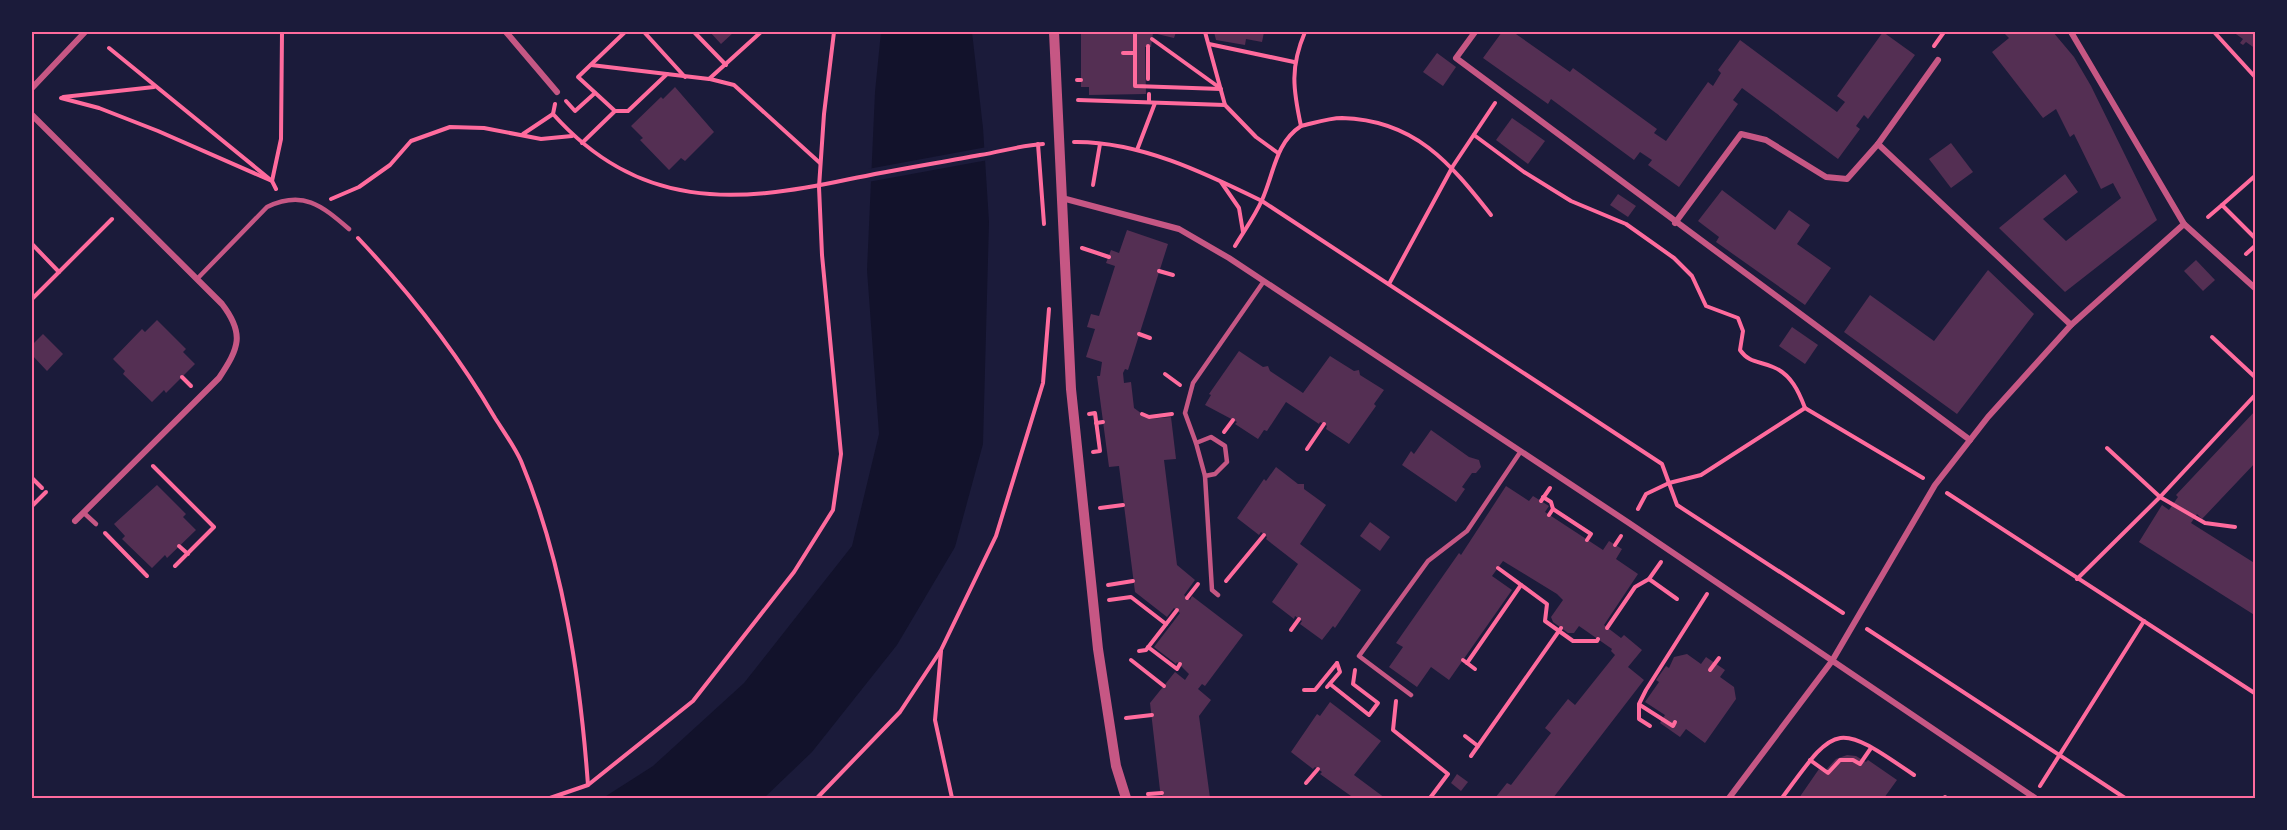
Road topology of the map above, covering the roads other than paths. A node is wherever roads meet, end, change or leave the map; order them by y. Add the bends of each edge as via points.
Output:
1 (85, 32) edge
2 (506, 32) edge
3 (1054, 32) edge
4 (1474, 32) edge
5 (2071, 32) edge
6 (1938, 60) dead end
7 (32, 88) edge
8 (557, 92) road end
9 (32, 116) edge
10 (1878, 144) junction
11 (1062, 198) junction
12 (1676, 224) junction
13 (2184, 224) junction
14 (349, 229) road end
15 (197, 279) junction
16 (1264, 281) junction
17 (2256, 289) edge
18 (2071, 325) junction
19 (1970, 440) junction
20 (1196, 443) junction
21 (1521, 451) junction
22 (1205, 476) junction
23 (84, 513) junction
24 (75, 521) dead end
25 (96, 524) road end
26 (1218, 595) dead end
27 (1832, 661) junction
28 (1411, 695) dead end
29 (1126, 798) edge
30 (1729, 798) edge
31 (2035, 798) edge

1 - 7 street
2 - 8 street
3 - 11 street
4 - 12 street via 1456,58
5 - 13 street
6 - 10 street
9 - 15 street
10 - 12 street via 1847,179 1826,177 1766,140 1741,134
10 - 18 street
11 - 16 street via 1179,229
11 - 29 street via 1071,389 1098,650 1116,766
12 - 19 street
13 - 17 street
13 - 18 street
14 - 15 lane via 297,197 281,201 267,207
15 - 23 street via 232,318 238,336 234,355 219,378
16 - 20 lane via 1193,383 1185,413
16 - 21 street
18 - 19 street
19 - 27 street via 1935,485
20 - 22 lane
20 - 22 lane via 1211,437 1219,440 1228,454 1222,470
21 - 27 street
21 - 28 lane via 1467,531 1428,561 1359,656
22 - 26 lane via 1212,590
23 - 24 street
23 - 25 lane
27 - 30 street
27 - 31 street

